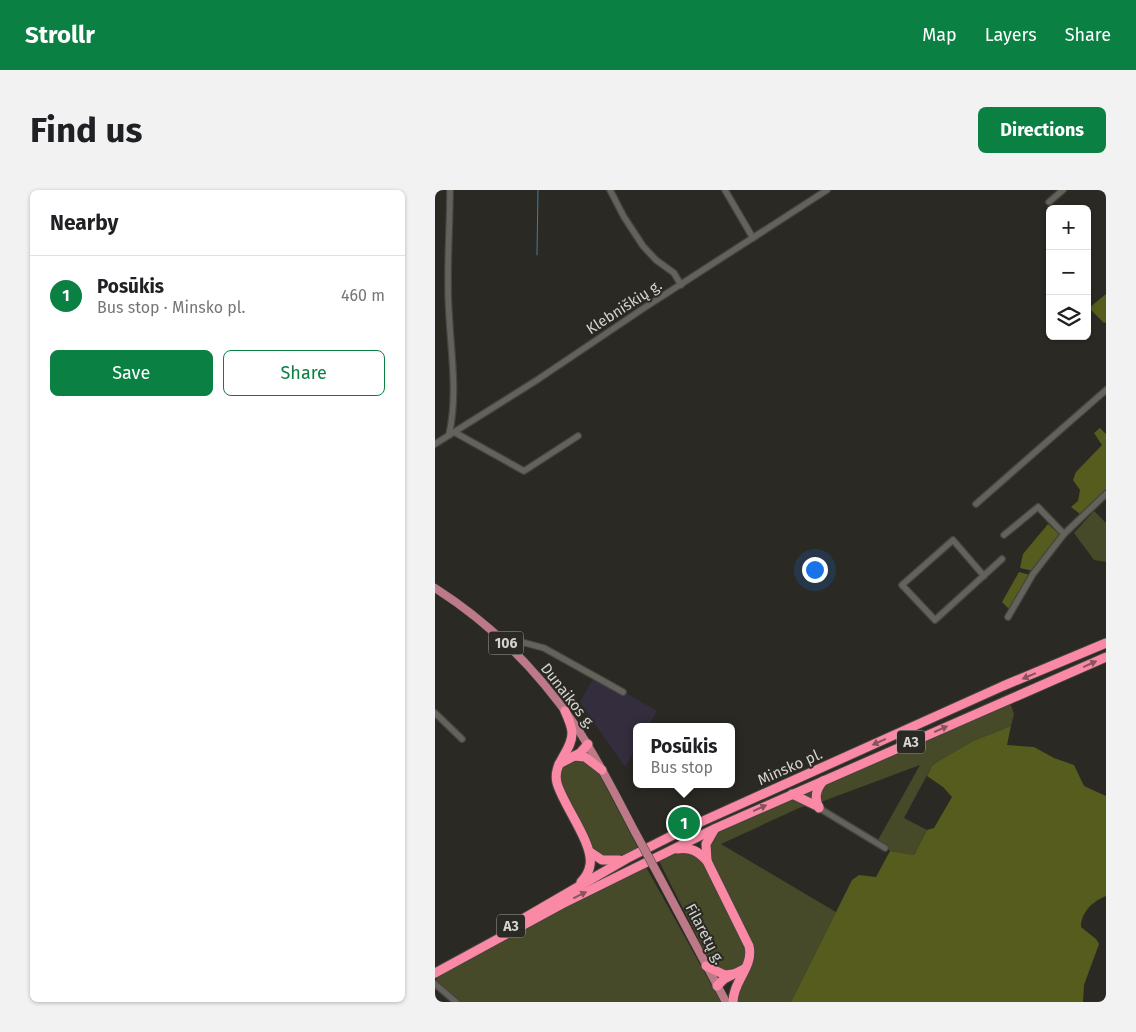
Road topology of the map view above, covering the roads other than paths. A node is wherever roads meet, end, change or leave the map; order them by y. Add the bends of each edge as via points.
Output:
1 (451, 190) edge
2 (610, 190) edge
3 (725, 190) edge
4 (827, 190) edge
5 (1063, 190) edge
6 (1049, 202) dead end
7 (753, 238) junction
8 (681, 285) junction
9 (1106, 390) edge
10 (451, 433) junction
11 (578, 436) dead end
12 (435, 444) edge
13 (1106, 494) edge
14 (976, 504) dead end
15 (1064, 534) junction
16 (1004, 535) dead end
17 (1002, 559) dead end
18 (983, 576) junction
19 (435, 588) edge
20 (1007, 617) dead end
21 (1106, 643) edge
22 (508, 645) junction
23 (1106, 657) edge
24 (623, 692) dead end
25 (565, 711) junction
26 (435, 714) edge
27 (462, 739) dead end
28 (587, 744) junction
29 (574, 756) junction
30 (560, 761) junction
31 (602, 770) junction
32 (824, 780) junction
33 (792, 794) junction
34 (819, 808) junction
35 (716, 828) junction
36 (885, 848) dead end
37 (674, 849) junction
38 (590, 852) junction
39 (626, 859) junction
40 (707, 861) junction
41 (578, 886) junction
42 (706, 966) junction
43 (444, 967) junction
44 (740, 972) junction
45 (435, 973) edge
46 (435, 984) edge
47 (717, 986) junction
48 (456, 1002) edge
49 (726, 1002) edge
50 (733, 1002) edge

1 - 10 street via 448,303 454,405
2 - 8 street via 643,246 655,260 675,273
3 - 7 street
4 - 7 street, Klebniškių g.
5 - 6 street
7 - 8 street, Klebniškių g.
8 - 10 street, Klebniškių g.
9 - 14 street
10 - 11 street via 524,471
10 - 12 street, Klebniškių g.
13 - 15 street
15 - 16 street via 1038,506
15 - 20 street via 1033,574
17 - 18 street
18 - 18 street via 935,620 902,585 953,540
19 - 22 main road, Dunaikos g. / 106 via 478,618
21 -> 39 highway, Minsko pl. / A3 via 736,805
22 - 24 street via 514,640 544,648
22 - 25 main road, Dunaikos g. / 106
32 -> 23 highway, Minsko pl. / A3
25 - 28 main road, Dunaikos g. / 106
25 - 30 highway via 573,734
26 - 27 street
28 - 29 highway
28 - 30 highway via 578,746
28 - 31 main road, 106
29 - 30 highway
29 - 31 highway via 585,757
30 - 38 highway via 557,784
31 - 42 main road, Filaretų g. / 106, bridge
32 - 33 highway, Minsko pl. / A3
32 - 34 highway via 817,791
33 - 34 highway
35 -> 33 highway, Minsko pl. / A3
34 - 36 street
35 - 37 highway, Minsko pl. / A3
35 - 40 highway via 706,844
37 - 40 highway via 693,849
43 -> 37 highway, Minsko pl. / A3
38 - 39 highway via 606,861
38 - 41 highway via 588,872
39 - 41 highway, Minsko pl. / A3
40 - 44 highway via 749,946 750,960
41 - 43 highway, Minsko pl. / A3
42 - 44 highway via 725,975
42 - 47 main road, Filaretų g. / 106
43 - 45 highway, Minsko pl. / A3
44 - 47 highway via 726,985
44 - 50 highway
46 - 48 street
47 - 49 main road, Filaretų g. / 106

